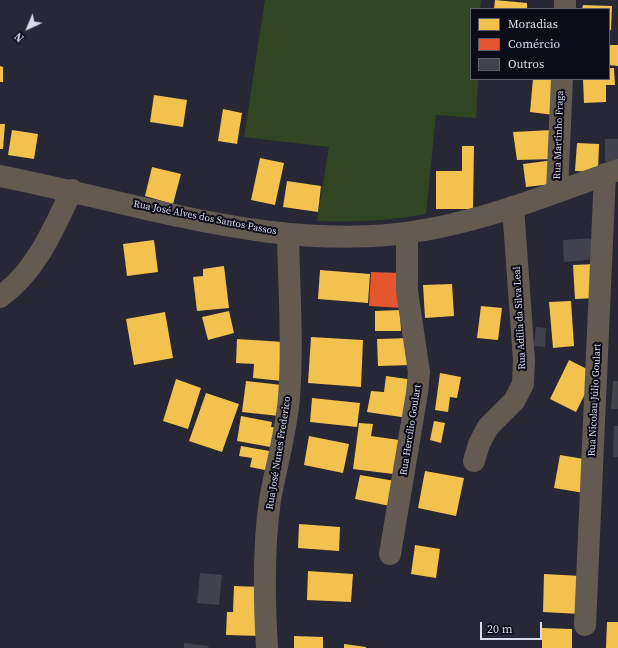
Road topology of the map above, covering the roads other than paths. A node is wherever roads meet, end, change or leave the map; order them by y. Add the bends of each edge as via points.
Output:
1 (562, 80) edge
2 (612, 172) edge
3 (0, 176) edge
4 (72, 190) junction
5 (557, 191) junction
6 (513, 207) junction
7 (406, 233) junction
8 (288, 234) junction
9 (0, 297) edge
10 (474, 461) dead end
11 (390, 554) dead end
12 (585, 625) dead end
13 (267, 648) edge

1 - 5 street, Rua Martinho Fraga
2 - 5 street, Rua José Alves dos Santos Passos
2 - 12 street, Rua Nicolau Júlio Goulart
3 - 4 street, Rua José Alves dos Santos Passos
4 - 8 street, Rua José Alves dos Santos Passos via 207,221
4 - 9 street via 45,249 26,274
5 - 6 street, Rua José Alves dos Santos Passos
6 - 7 street, Rua José Alves dos Santos Passos via 430,230
6 - 10 street, Rua Adília da Silva Leal via 524,360 523,384 514,401 488,427
7 - 8 street, Rua José Alves dos Santos Passos via 350,236
7 - 11 street, Rua Hercílio Goulart via 407,291 419,372
8 - 13 street, Rua José Nunes Frederico via 291,363 284,436 275,472 266,534

